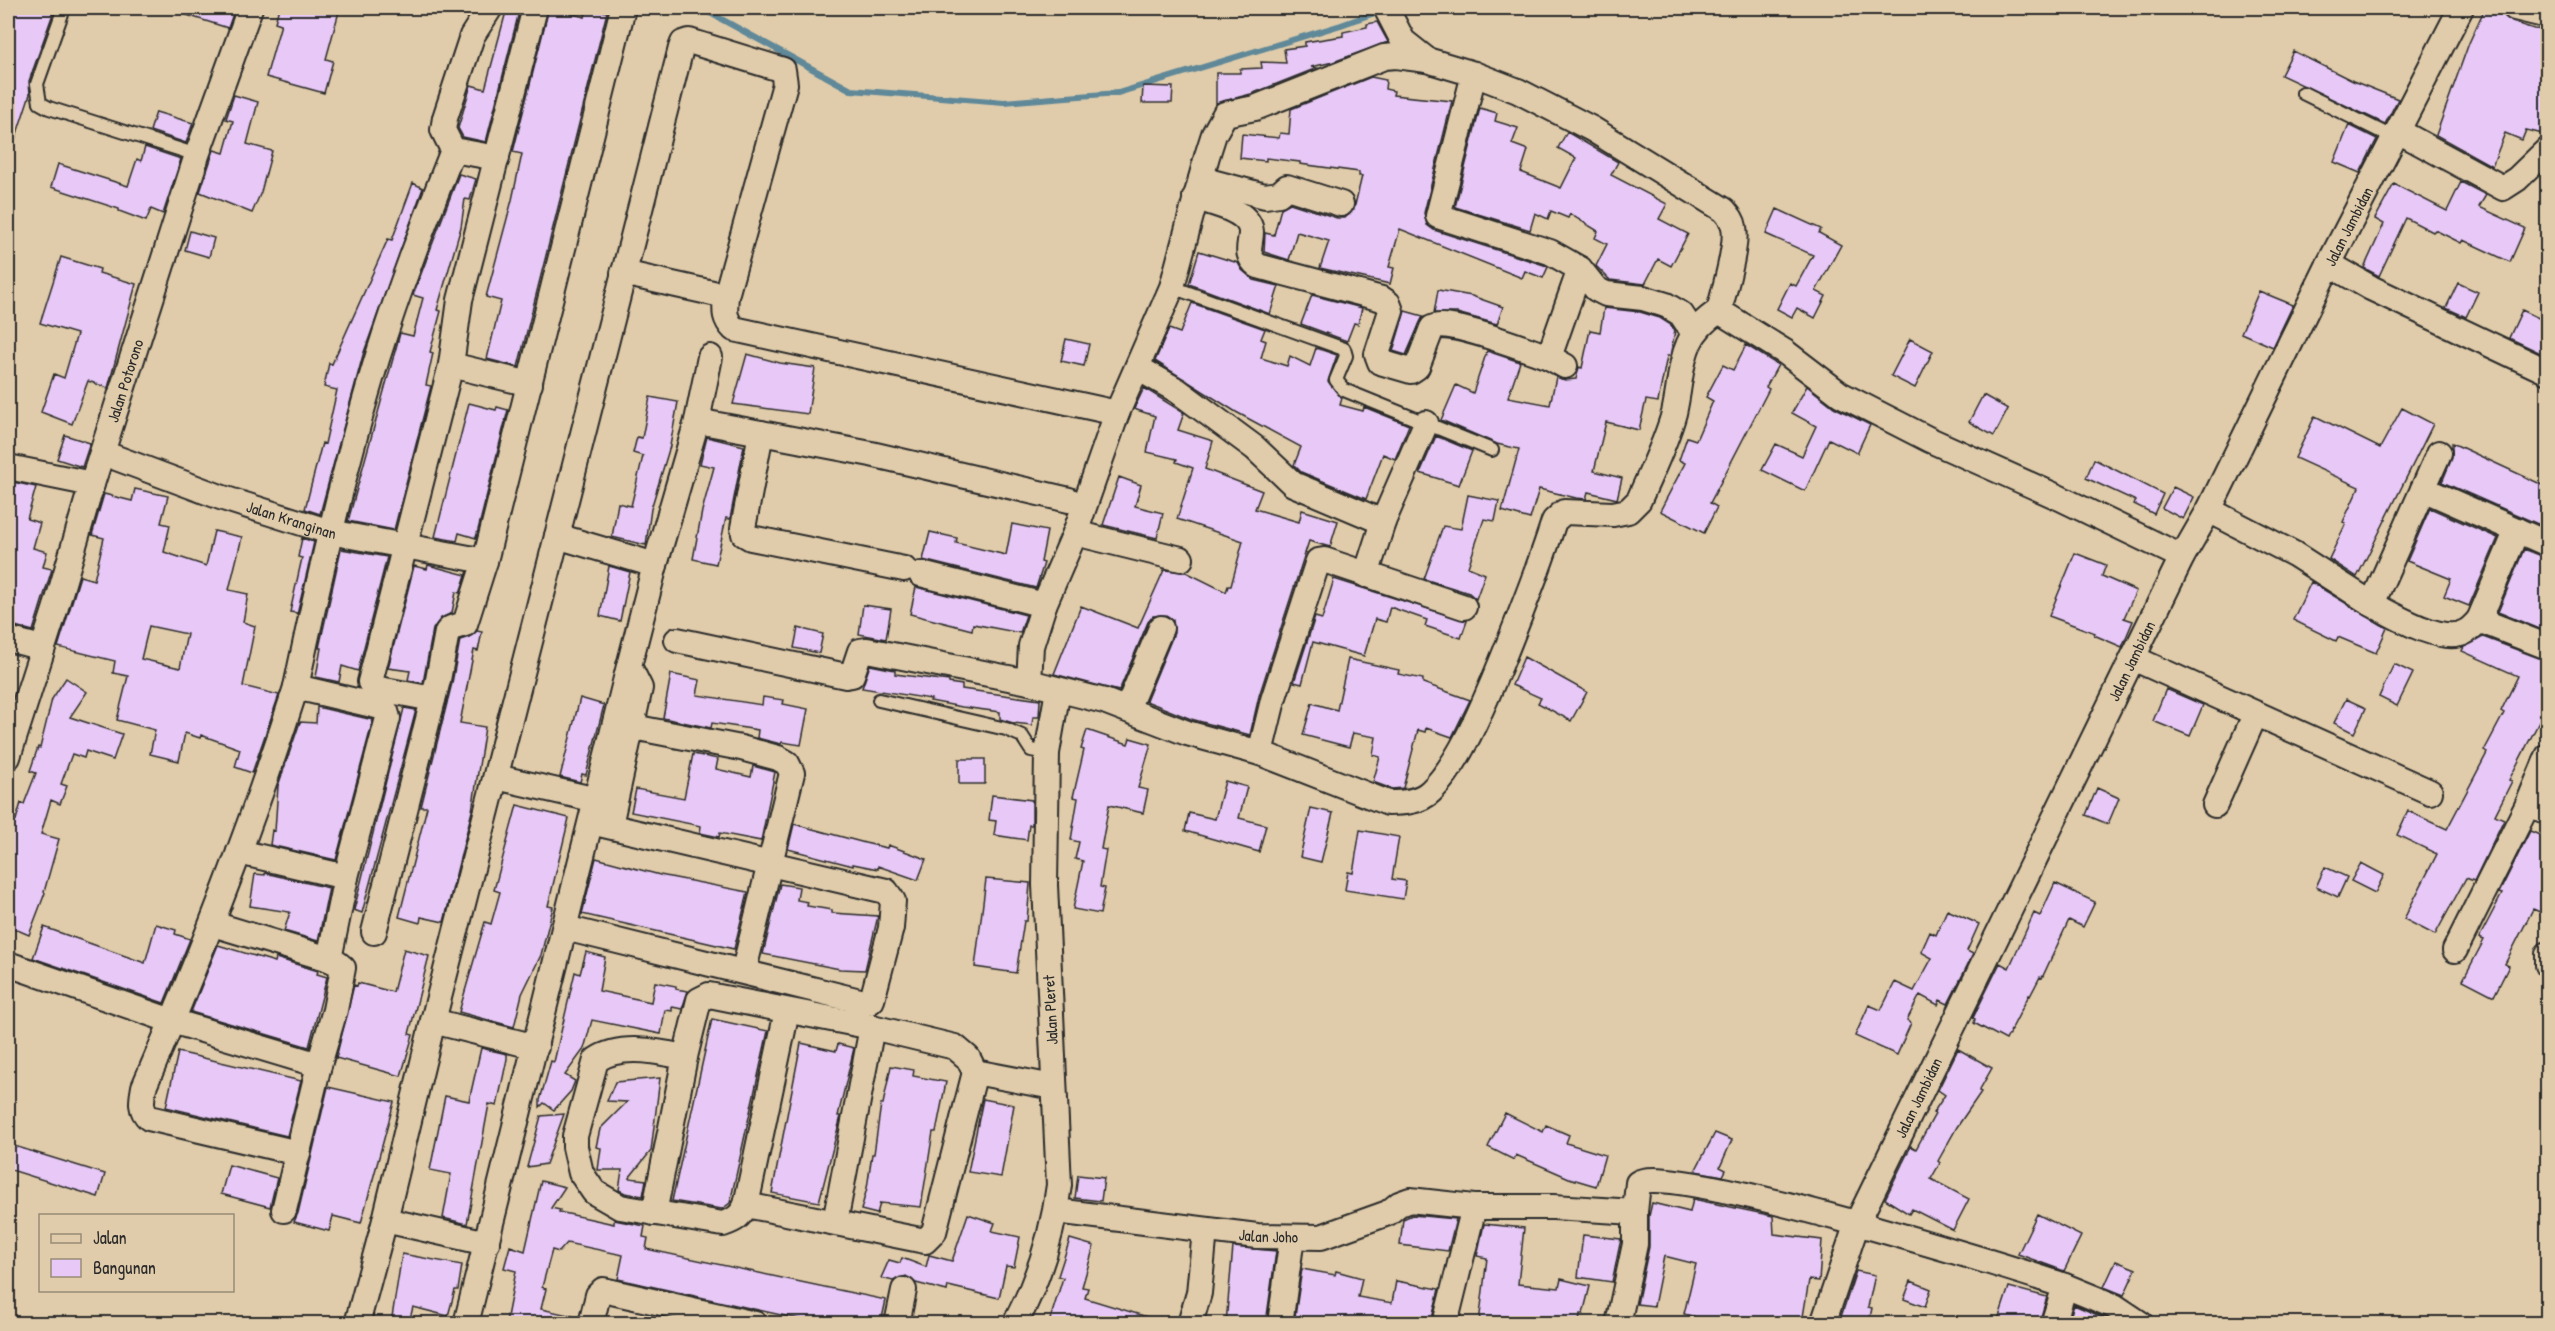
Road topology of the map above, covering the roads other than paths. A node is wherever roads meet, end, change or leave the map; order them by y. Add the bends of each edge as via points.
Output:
1 (64, 8) edge
2 (250, 8) edge
3 (490, 8) edge
4 (536, 8) edge
5 (623, 8) edge
6 (2461, 8) edge
7 (2515, 8) edge
8 (1388, 12) edge
9 (2547, 16) edge
10 (1427, 60) junction
11 (1474, 74) junction
12 (2303, 93) dead end
13 (2396, 134) junction
14 (2547, 149) edge
15 (453, 150) junction
16 (197, 155) junction
17 (497, 158) junction
18 (1198, 188) junction
19 (1341, 204) dead end
20 (2329, 264) junction
21 (1580, 269) junction
22 (623, 273) junction
23 (1172, 287) junction
24 (726, 296) junction
25 (1719, 311) junction
26 (1693, 332) junction
27 (710, 357) dead end
28 (451, 365) junction
29 (1138, 368) junction
30 (2547, 372) edge
31 (530, 384) junction
32 (1117, 413) junction
33 (697, 421) junction
34 (1426, 423) junction
35 (761, 433) junction
36 (1492, 450) dead end
37 (103, 453) junction
38 (2439, 453) dead end
39 (8, 467) edge
40 (92, 484) junction
41 (2423, 489) junction
42 (1069, 500) dead end
43 (2209, 510) junction
44 (1383, 522) junction
45 (2517, 530) junction
46 (330, 532) junction
47 (1075, 533) junction
48 (557, 536) junction
49 (2547, 544) edge
50 (404, 547) junction
51 (2182, 557) junction
52 (1181, 559) dead end
53 (485, 561) junction
54 (655, 565) junction
55 (1366, 575) junction
56 (2372, 604) junction
57 (1044, 605) junction
58 (1464, 607) dead end
59 (2479, 620) junction
60 (1161, 628) dead end
61 (8, 639) edge
62 (677, 639) dead end
63 (2547, 647) edge
64 (42, 648) junction
65 (2133, 658) junction
66 (629, 666) junction
67 (1029, 682) junction
68 (296, 687) junction
69 (1058, 690) junction
70 (433, 699) junction
71 (879, 700) dead end
72 (1127, 709) junction
73 (2255, 715) junction
74 (633, 727) junction
75 (11, 730) edge
76 (1047, 753) junction
77 (1260, 753) junction
78 (2547, 756) edge
79 (8, 757) edge
80 (496, 777) junction
81 (2430, 792) dead end
82 (2215, 805) dead end
83 (2538, 808) edge
84 (599, 816) junction
85 (239, 852) junction
86 (769, 863) junction
87 (346, 877) junction
88 (213, 924) junction
89 (566, 928) junction
90 (374, 932) dead end
91 (2455, 950) dead end
92 (2547, 954) edge
93 (329, 959) junction
94 (8, 964) edge
95 (2547, 965) edge
96 (744, 970) junction
97 (787, 1011) junction
98 (433, 1021) junction
99 (172, 1022) junction
100 (872, 1027) junction
101 (536, 1047) junction
102 (685, 1057) junction
103 (319, 1065) junction
104 (975, 1072) junction
105 (1053, 1087) junction
106 (298, 1153) junction
107 (746, 1205) junction
108 (1474, 1207) junction
109 (284, 1210) dead end
110 (1056, 1211) junction
111 (1635, 1212) junction
112 (654, 1213) junction
113 (386, 1220) junction
114 (835, 1222) junction
115 (1857, 1223) junction
116 (1205, 1230) junction
117 (1292, 1237) junction
118 (487, 1243) junction
119 (2065, 1286) junction
120 (904, 1290) dead end
121 (357, 1323) edge
122 (466, 1323) edge
123 (591, 1323) edge
124 (755, 1323) edge
125 (897, 1323) edge
126 (1015, 1323) edge
127 (1190, 1323) edge
128 (1280, 1323) edge
129 (1446, 1323) edge
130 (1618, 1323) edge
131 (1823, 1323) edge
132 (2053, 1323) edge
133 (2141, 1323) edge

1 - 16 lane via 37,84 40,103
2 - 16 street, Jalan Potorono
3 - 15 street via 472,36 445,118 443,130
4 - 17 street
5 - 31 street
6 - 13 street, Jalan Jambidan
7 - 9 street
8 - 10 street via 1403,41
10 - 11 street
10 - 18 street via 1384,57 1255,108 1231,111 1214,134
11 - 21 street via 1438,216 1550,252
11 - 25 street via 1518,91 1592,129 1724,210 1735,229
12 - 13 lane
13 - 14 street via 2503,188
13 - 20 street, Jalan Jambidan
15 - 17 street
15 - 46 street via 377,358
16 - 37 street, Jalan Potorono
17 - 28 street via 460,300
18 - 19 street via 1265,196 1280,194 1287,187
18 - 21 street via 1247,220 1251,232 1248,252 1258,266 1388,303 1391,310 1377,354 1380,362 1411,371 1417,367 1432,328 1437,325 1472,332 1557,361
18 - 23 street
20 - 30 street
20 - 43 street, Jalan Jambidan
21 - 26 street via 1596,289 1606,294 1666,305 1681,314
22 - 24 street
22 - 24 street via 681,48 689,41 783,70 785,76
22 - 48 street
23 - 29 street
23 - 34 lane via 1344,349 1346,356 1336,380 1341,387
24 - 32 street via 724,314 734,329
25 - 26 street
25 - 51 street via 1785,352 1840,394
26 - 77 street via 1684,355 1673,414 1639,500 1628,511 1564,512 1554,521 1483,705 1458,755 1430,792 1407,803 1388,803
27 - 33 street
28 - 31 street
28 - 50 street
29 - 32 street
29 - 44 street via 1178,391 1255,448 1293,484
31 - 53 street
32 - 47 street
33 - 35 street
33 - 54 street
34 - 36 lane
34 - 44 street
35 - 42 street
35 - 57 street via 744,534
37 - 40 street, Jalan Potorono
37 - 46 street, Jalan Kranginan via 223,498
38 - 41 street
39 - 40 street
40 - 64 street, Jalan Potorono
41 - 45 street
41 - 56 street
43 - 51 street, Jalan Jambidan
43 - 56 street via 2294,554
44 - 55 street
45 - 49 street
45 - 59 street
46 - 50 street, Jalan Kranginan
46 - 68 street
47 - 52 street
47 - 57 street
48 - 54 street
48 - 80 street
50 - 53 street, Jalan Kranginan
50 - 70 street via 370,682 375,688
51 - 65 street, Jalan Jambidan
53 - 70 street via 465,624 447,632
54 - 66 street
55 - 58 street
55 - 77 street via 1318,561
56 - 59 street via 2408,623 2444,635 2465,632
57 - 67 street via 1031,646
59 - 63 street
60 - 72 street
61 - 64 street
62 - 67 street via 846,676 852,675 860,651 867,650
64 - 75 street, Jalan Potorono
65 - 73 street
65 - 115 street, Jalan Jambidan
66 - 74 street via 640,688
66 - 84 street
67 - 69 street
68 - 85 street
68 - 87 street via 381,707 388,718
69 - 72 street
69 - 76 street, Jalan Pleret
70 - 90 street
71 - 76 lane via 1006,729 1022,736 1031,750
72 - 77 street via 1187,733
73 - 81 street
73 - 82 street
74 - 84 street
74 - 86 street via 741,748 787,763 792,773
75 - 79 street, Jalan Potorono
76 - 105 street, Jalan Pleret via 1045,885
78 - 83 street
80 - 84 street
80 - 98 street
83 - 91 street
84 - 86 street
84 - 89 street
85 - 87 street
85 - 88 street
86 - 96 street
86 - 96 street via 886,891 893,901 891,928 868,1003
87 - 93 street
88 - 93 street
88 - 99 street
89 - 96 street
89 - 101 street
92 - 95 street
93 - 103 street via 342,968 342,978
94 - 99 street
97 - 100 street
97 - 102 street via 704,997 699,1000
97 - 107 street
98 - 101 street
98 - 113 street
99 - 103 street
99 - 106 street via 144,1087 143,1113 149,1118
100 - 104 street via 955,1047 968,1058
100 - 114 street
101 - 118 street
102 - 112 street
102 - 112 street via 627,1050 596,1060 575,1137 581,1173 594,1192 620,1207
103 - 106 street
104 - 105 street
104 - 114 street via 930,1237 925,1241
105 - 110 street, Jalan Pleret via 1059,1185
106 - 109 street
107 - 112 street via 734,1221 723,1224
107 - 114 street
108 - 111 street, Jalan Joho
108 - 117 street, Jalan Joho via 1410,1200 1336,1233
108 - 129 street
110 - 116 street, Jalan Joho
110 - 126 street, Jalan Pleret via 1036,1278
111 - 115 street via 1638,1183 1654,1178 1707,1185
111 - 130 street via 1635,1244
113 - 118 street
113 - 121 street
115 - 119 street
115 - 131 street, Jalan Jambidan
116 - 117 street, Jalan Joho
116 - 127 street via 1199,1293
117 - 128 street
118 - 122 street
119 - 132 street
119 - 133 street via 2114,1306
120 - 125 street
123 - 124 street via 603,1290

